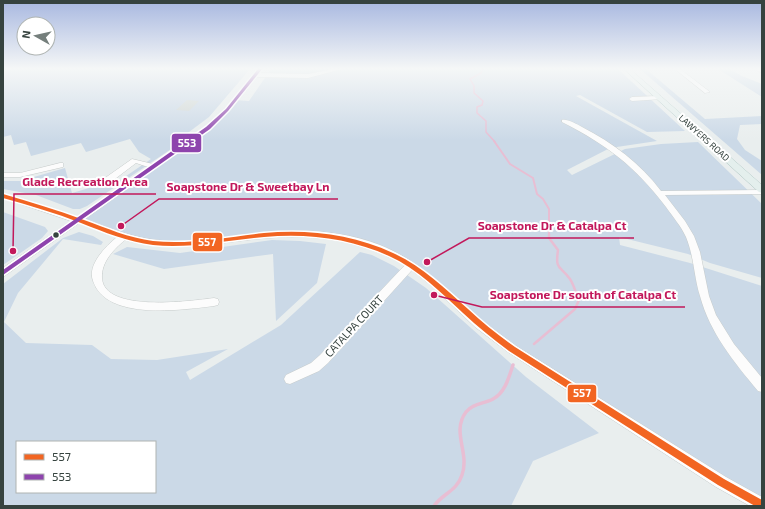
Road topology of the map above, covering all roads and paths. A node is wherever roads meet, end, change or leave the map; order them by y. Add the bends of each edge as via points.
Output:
1 (241, 93) edge
2 (654, 93) edge
3 (660, 98) junction
4 (632, 99) dead end
5 (564, 121) dead end
6 (60, 165) dead end
7 (154, 166) junction
8 (3, 176) edge
9 (108, 180) dead end
10 (762, 191) edge
11 (660, 193) junction
12 (3, 196) edge
13 (78, 220) junction
14 (123, 238) junction
15 (412, 265) junction
16 (3, 273) edge
17 (214, 302) dead end
18 (290, 378) dead end
19 (762, 387) edge
20 (762, 505) edge

1 - 7 street via 215,123
2 - 3 main road, LAWYERS ROAD
3 - 4 street
3 - 10 main road, LAWYERS ROAD
5 - 11 street via 621,153 642,171
6 - 8 street via 20,175
7 - 9 street via 135,161
7 - 13 street
10 - 11 street
11 - 19 street via 683,224 692,242 706,303 712,317 733,351
12 - 13 street
13 - 14 street
13 - 16 street
14 - 15 street via 180,245 272,234 316,234 370,246
14 - 17 street via 107,252 98,268 98,284 107,296 124,303 151,306
15 - 18 street, CATALPA COURT via 324,359 315,367
15 - 20 street via 446,292 485,329 512,349 721,482

